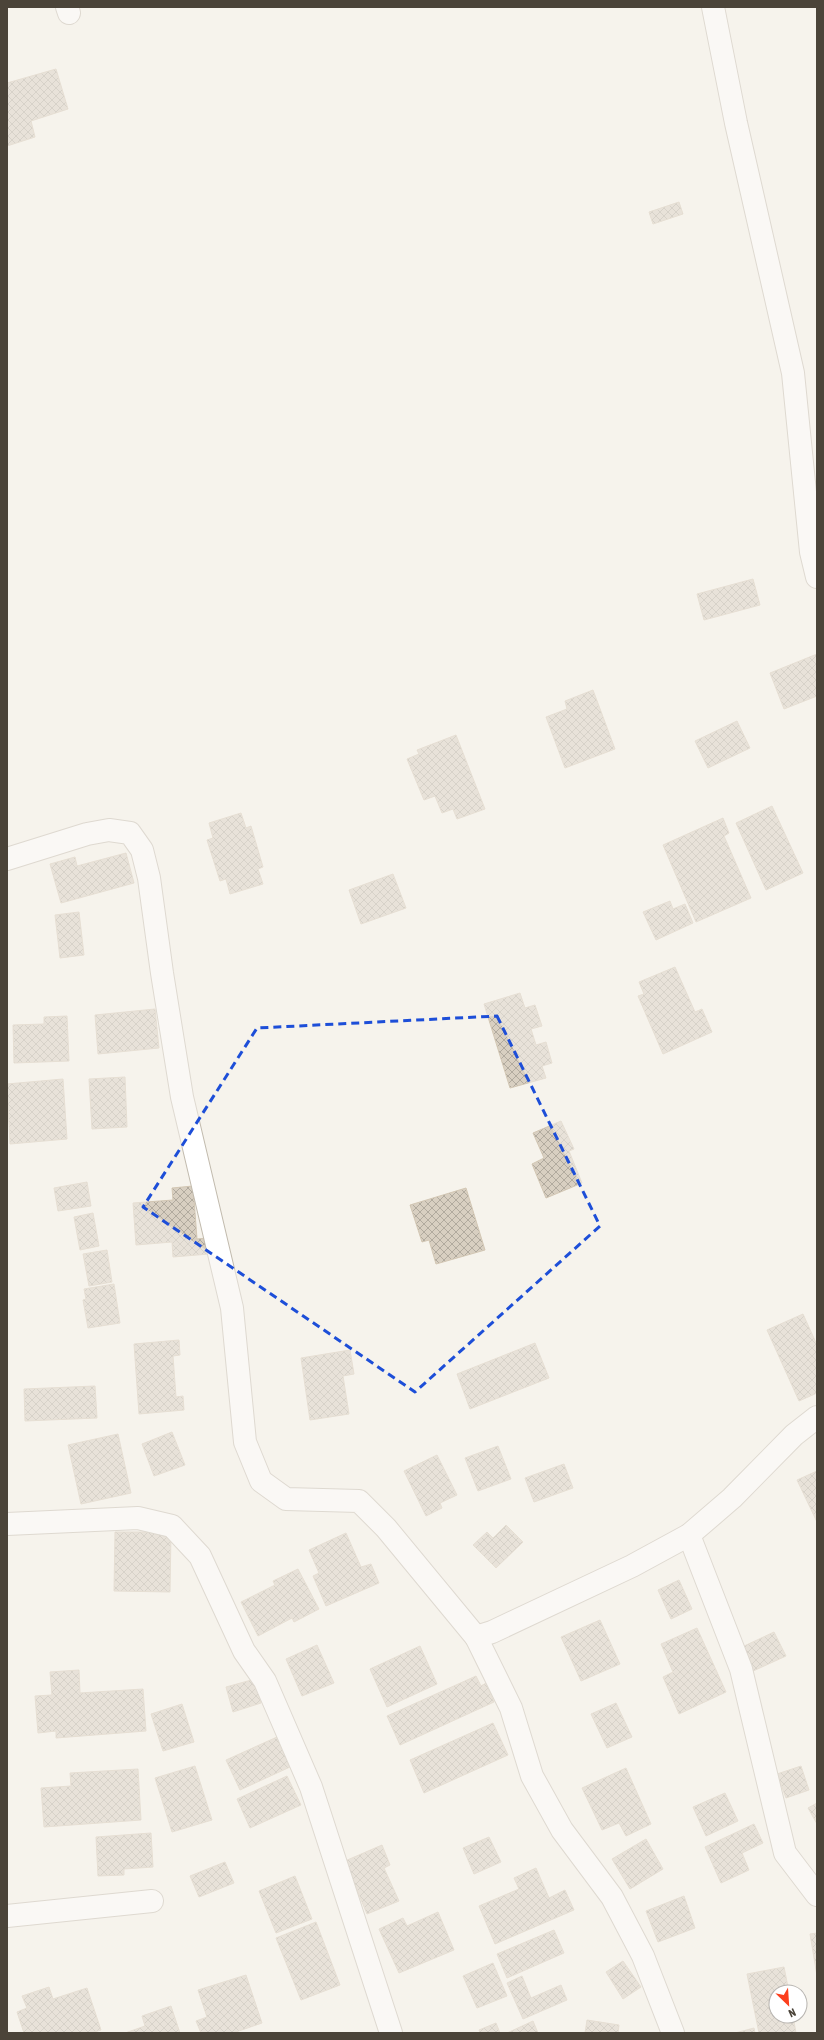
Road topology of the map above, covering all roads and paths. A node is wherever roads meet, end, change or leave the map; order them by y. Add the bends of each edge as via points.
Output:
1 (713, 7) edge
2 (817, 577) edge
3 (7, 859) edge
4 (817, 1417) edge
5 (7, 1524) edge
6 (689, 1535) junction
7 (476, 1637) junction
8 (817, 1895) edge
9 (152, 1901) dead end
10 (7, 1916) edge
11 (391, 2033) edge
12 (673, 2033) edge

1 - 2 street via 736,123 793,373 811,552
3 - 7 street via 87,834 109,830 130,833 142,850 149,878 182,1097 232,1308 245,1442 260,1481 286,1499 359,1501 386,1528
4 - 6 street via 794,1434 732,1498
5 - 11 street via 138,1518 172,1526 200,1556 244,1651 265,1681 311,1786
6 - 7 street via 632,1566 492,1632
6 - 8 street via 741,1669 785,1853
7 - 12 street via 512,1708 532,1776 562,1830 612,1897 643,1956
9 - 10 street

